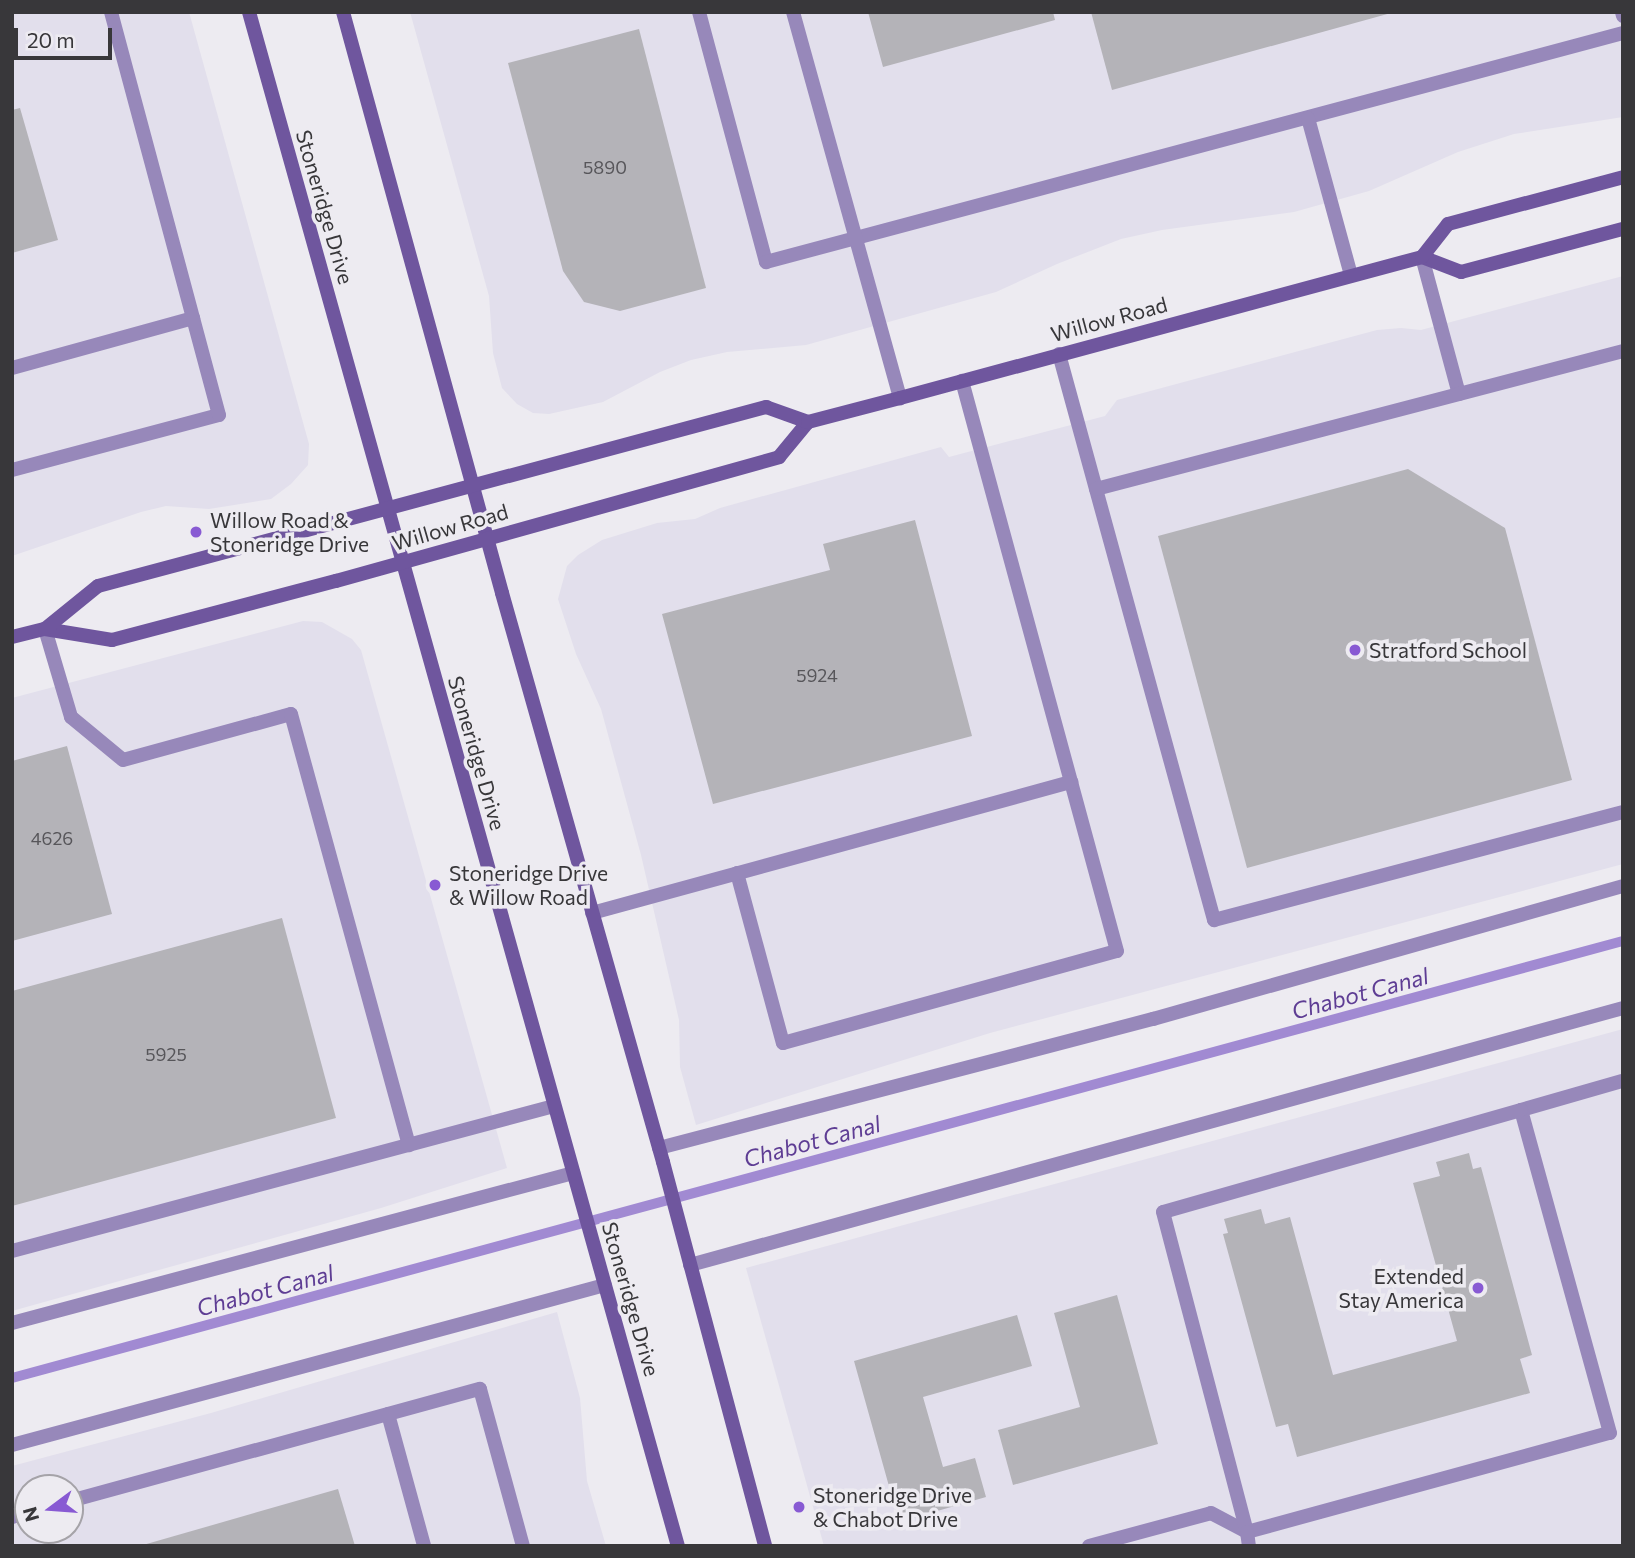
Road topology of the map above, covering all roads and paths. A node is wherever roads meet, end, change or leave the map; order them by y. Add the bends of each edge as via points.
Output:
1 (111, 12) edge
2 (249, 12) edge
3 (343, 12) edge
4 (699, 12) edge
5 (793, 12) edge
6 (1623, 33) edge
7 (1308, 118) junction
8 (1623, 177) edge
9 (1623, 229) edge
10 (853, 239) junction
11 (1422, 257) junction
12 (1351, 275) junction
13 (193, 318) junction
14 (1623, 351) edge
15 (1059, 354) junction
16 (12, 368) edge
17 (962, 381) junction
18 (1459, 394) junction
19 (900, 398) junction
20 (808, 422) junction
21 (12, 470) edge
22 (472, 487) junction
23 (1096, 489) junction
24 (388, 510) junction
25 (487, 539) junction
26 (402, 562) junction
27 (45, 628) junction
28 (12, 637) edge
29 (1071, 782) junction
30 (1623, 812) edge
31 (737, 873) junction
32 (1623, 886) edge
33 (592, 913) junction
34 (1623, 1008) edge
35 (1623, 1082) edge
36 (554, 1105) junction
37 (1521, 1110) junction
38 (409, 1145) junction
39 (661, 1155) junction
40 (575, 1179) junction
41 (12, 1251) edge
42 (690, 1265) junction
43 (603, 1278) junction
44 (12, 1323) edge
45 (388, 1414) junction
46 (1617, 1431) edge
47 (12, 1446) edge
48 (84, 1497) edge
49 (1248, 1539) edge
50 (424, 1546) edge
51 (523, 1546) edge
52 (678, 1546) edge
53 (765, 1546) edge
54 (1089, 1546) edge

1 - 13 lane
2 - 24 main road, Stoneridge Drive
3 - 22 main road
4 - 10 lane via 766,262
5 - 10 lane
6 - 7 lane
7 - 10 lane
7 - 12 lane
8 - 11 main road via 1448,224
9 - 11 main road via 1461,272
10 - 19 lane
11 - 12 main road, Willow Road
11 - 18 lane
12 - 15 main road, Willow Road
13 - 16 lane
13 - 21 lane via 219,415
14 - 18 lane
15 - 17 main road, Willow Road
15 - 23 lane
17 - 19 main road, Willow Road
17 - 29 lane
18 - 23 lane
19 - 20 main road, Willow Road
20 - 22 main road, Willow Road via 766,407
20 - 25 main road, Willow Road via 779,457
22 - 24 main road, Willow Road
22 - 25 main road
23 - 30 lane via 1214,919
24 - 26 main road, Stoneridge Drive
24 - 27 main road, Willow Road via 98,586
25 - 26 main road, Willow Road
25 - 33 main road
26 - 27 main road, Willow Road via 112,640
26 - 36 main road, Stoneridge Drive
27 - 28 main road, Willow Road
27 - 38 lane via 71,717 123,760 291,714
29 - 31 lane
29 - 31 lane via 1118,951 1011,981 783,1043
31 - 33 lane
32 - 39 lane
33 - 39 main road
34 - 42 lane
35 - 37 lane
36 - 38 lane
36 - 40 main road, Stoneridge Drive
37 - 46 lane
37 - 49 lane via 1163,1212
38 - 41 lane
39 - 42 main road
40 - 43 main road, Stoneridge Drive
40 - 44 lane
42 - 53 main road
43 - 47 lane
43 - 52 main road, Stoneridge Drive
45 - 48 lane
45 - 50 lane
45 - 51 lane via 480,1389
46 - 49 lane
49 - 54 lane via 1211,1513

